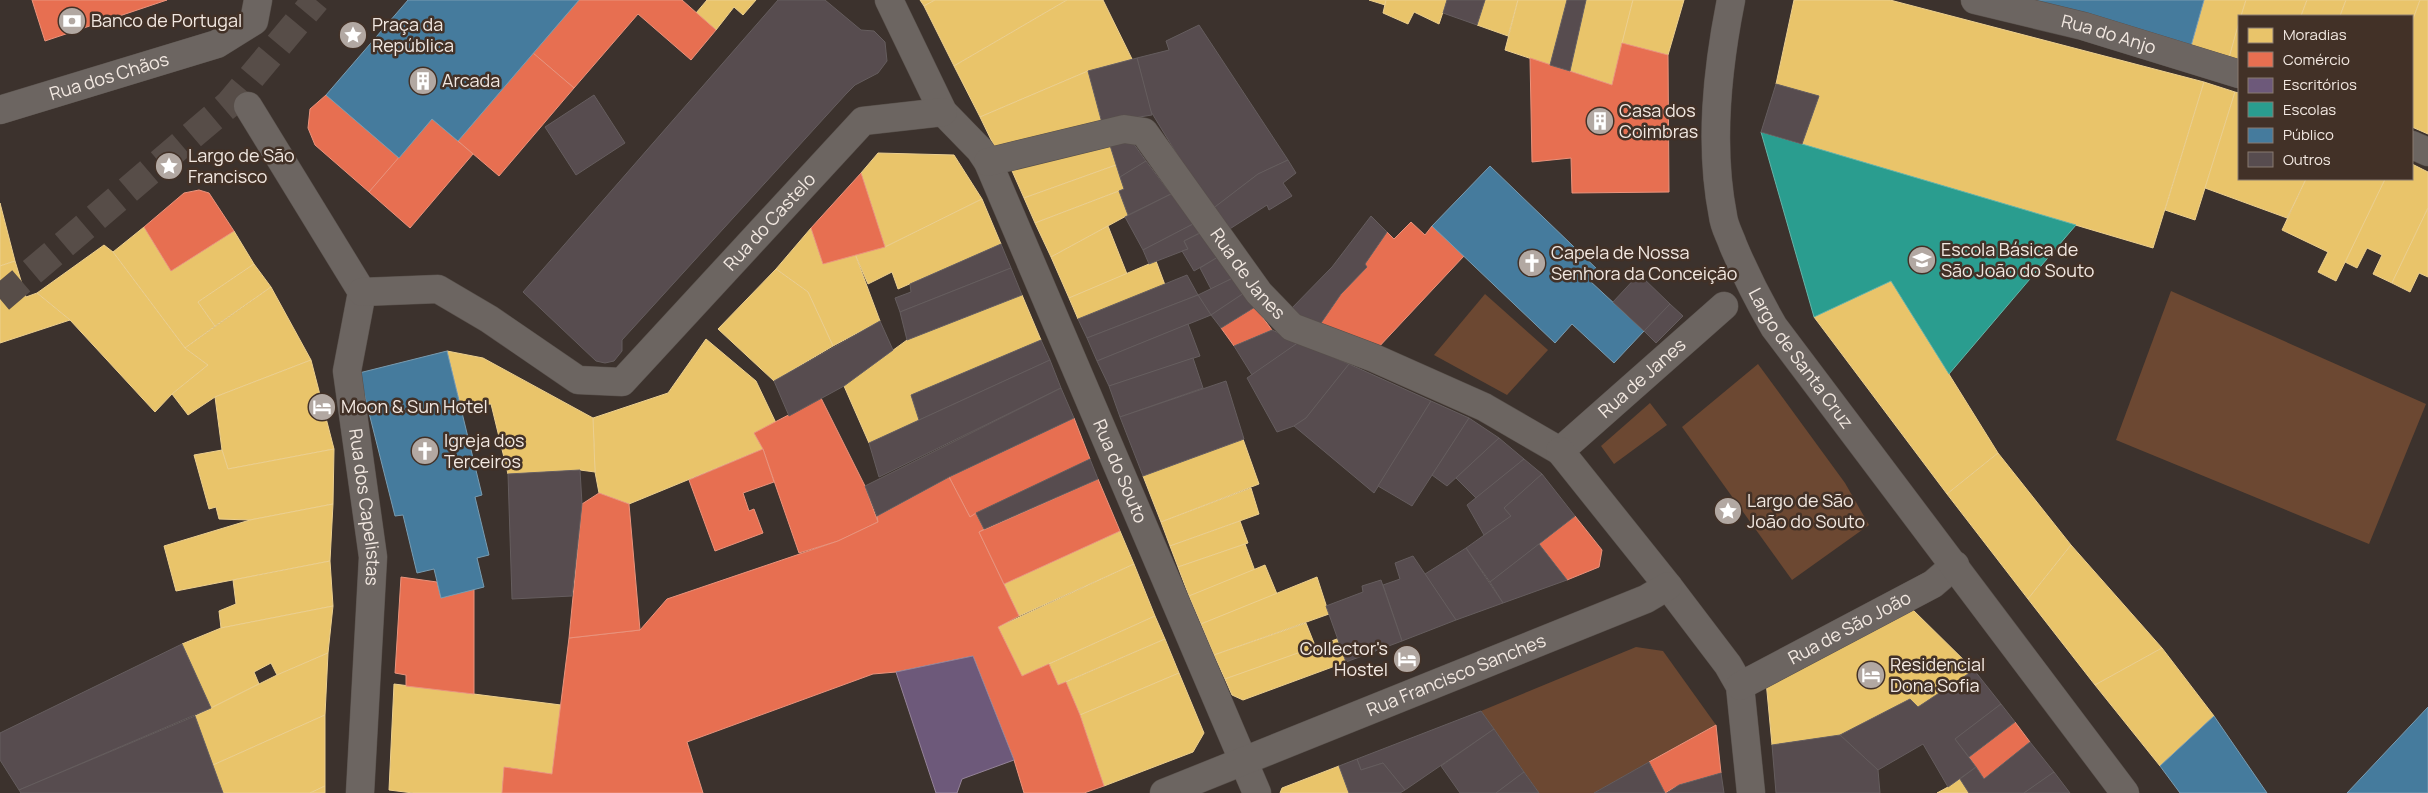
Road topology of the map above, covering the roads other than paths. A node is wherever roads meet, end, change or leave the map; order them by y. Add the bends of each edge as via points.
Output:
1 (258, 0) edge
2 (889, 0) edge
3 (1731, 0) edge
4 (1974, 0) edge
5 (2238, 74) edge
6 (248, 106) dead end
7 (0, 110) edge
8 (944, 112) junction
9 (2413, 145) edge
10 (2428, 152) edge
11 (984, 156) junction
12 (362, 292) junction
13 (1724, 306) dead end
14 (1568, 460) junction
15 (1955, 565) junction
16 (1668, 586) junction
17 (1734, 676) junction
18 (1244, 762) junction
19 (360, 793) edge
20 (1164, 793) edge
21 (1257, 793) edge
22 (1751, 793) edge
23 (2125, 793) edge

1 - 7 street, Rua dos Chãos via 254,20 217,44
2 - 8 street
3 - 15 street, Largo de Santa Cruz via 1716,105 1716,161 1723,218 1749,284 1774,327
4 - 5 street, Rua do Anjo via 2083,26
6 - 12 street
8 - 11 street
8 - 12 street, Rua do Castelo via 863,121 624,394 578,380 489,319 438,289
9 - 10 street
11 - 14 street, Rua de Janes via 1124,129 1144,132 1258,293 1292,327 1374,358 1484,407
11 - 18 street, Rua do Souto
12 - 19 street, Rua dos Capelistas via 348,371 373,557
13 - 14 street, Rua de Janes
14 - 16 street
15 - 17 street, Rua de São João via 1933,584
15 - 23 street, Largo de Santa Cruz
16 - 17 street
16 - 18 street, Rua Francisco Sanches via 1646,599
17 - 22 street
18 - 20 street, Rua Francisco Sanches
18 - 21 street, Rua do Souto

